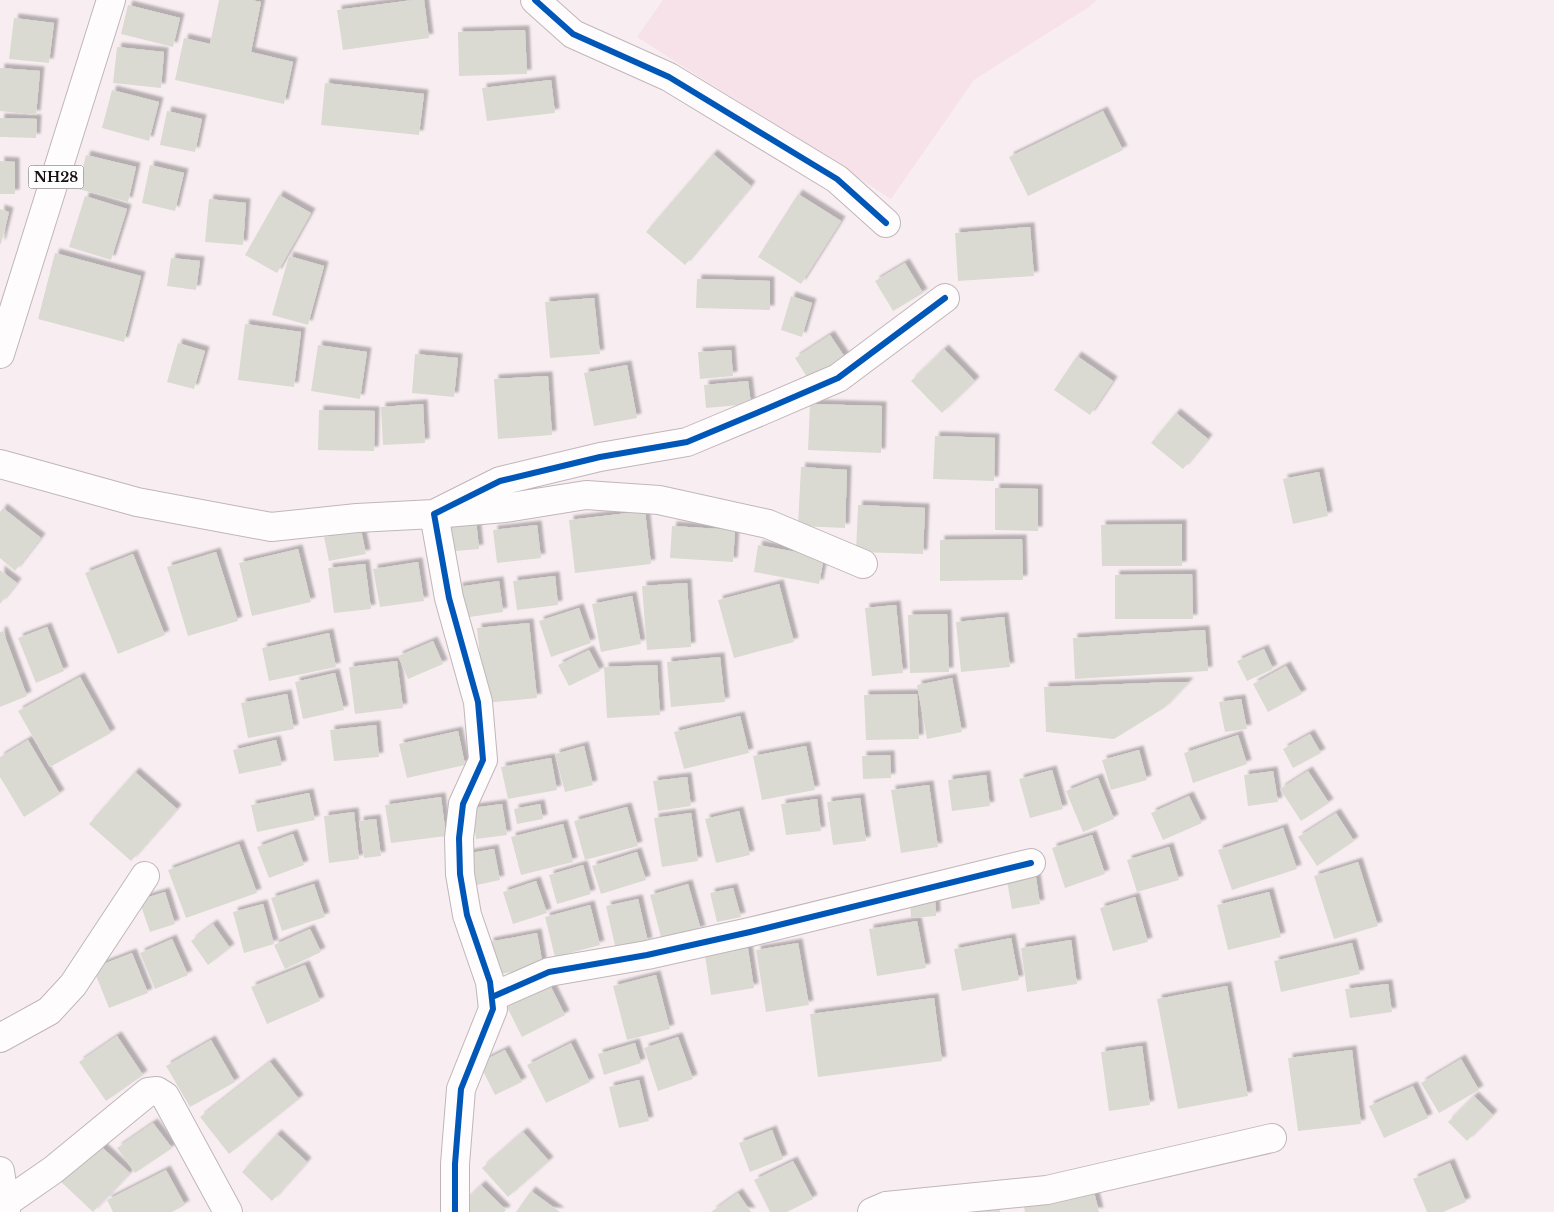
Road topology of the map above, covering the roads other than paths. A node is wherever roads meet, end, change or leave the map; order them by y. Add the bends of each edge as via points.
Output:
1 (111, 0) edge
2 (534, 0) edge
3 (886, 223) dead end
4 (945, 298) dead end
5 (0, 354) edge
6 (0, 464) edge
7 (434, 514) junction
8 (863, 564) dead end
9 (1032, 863) dead end
10 (145, 876) dead end
11 (492, 997) junction
12 (0, 1038) edge
13 (1272, 1138) dead end
14 (0, 1171) edge
15 (5, 1208) edge
16 (228, 1212) edge
17 (455, 1212) edge
18 (872, 1212) edge

1 - 5 main road, NH28
2 - 3 main road via 573,34 669,77 836,179
4 - 7 main road via 838,378 760,412 687,442 600,457 500,481
6 - 7 main road via 137,502 271,527
7 - 8 main road via 505,508 586,495 659,500 768,524
7 - 11 main road via 449,598 478,702 483,760 463,804 458,838 467,915
9 - 11 main road via 732,936 548,972
10 - 12 main road via 73,985 49,1011
11 - 17 main road via 493,1009 462,1089 455,1164
13 - 18 main road via 1047,1190 886,1206
14 - 15 main road
15 - 16 main road via 148,1092 157,1090 165,1096

